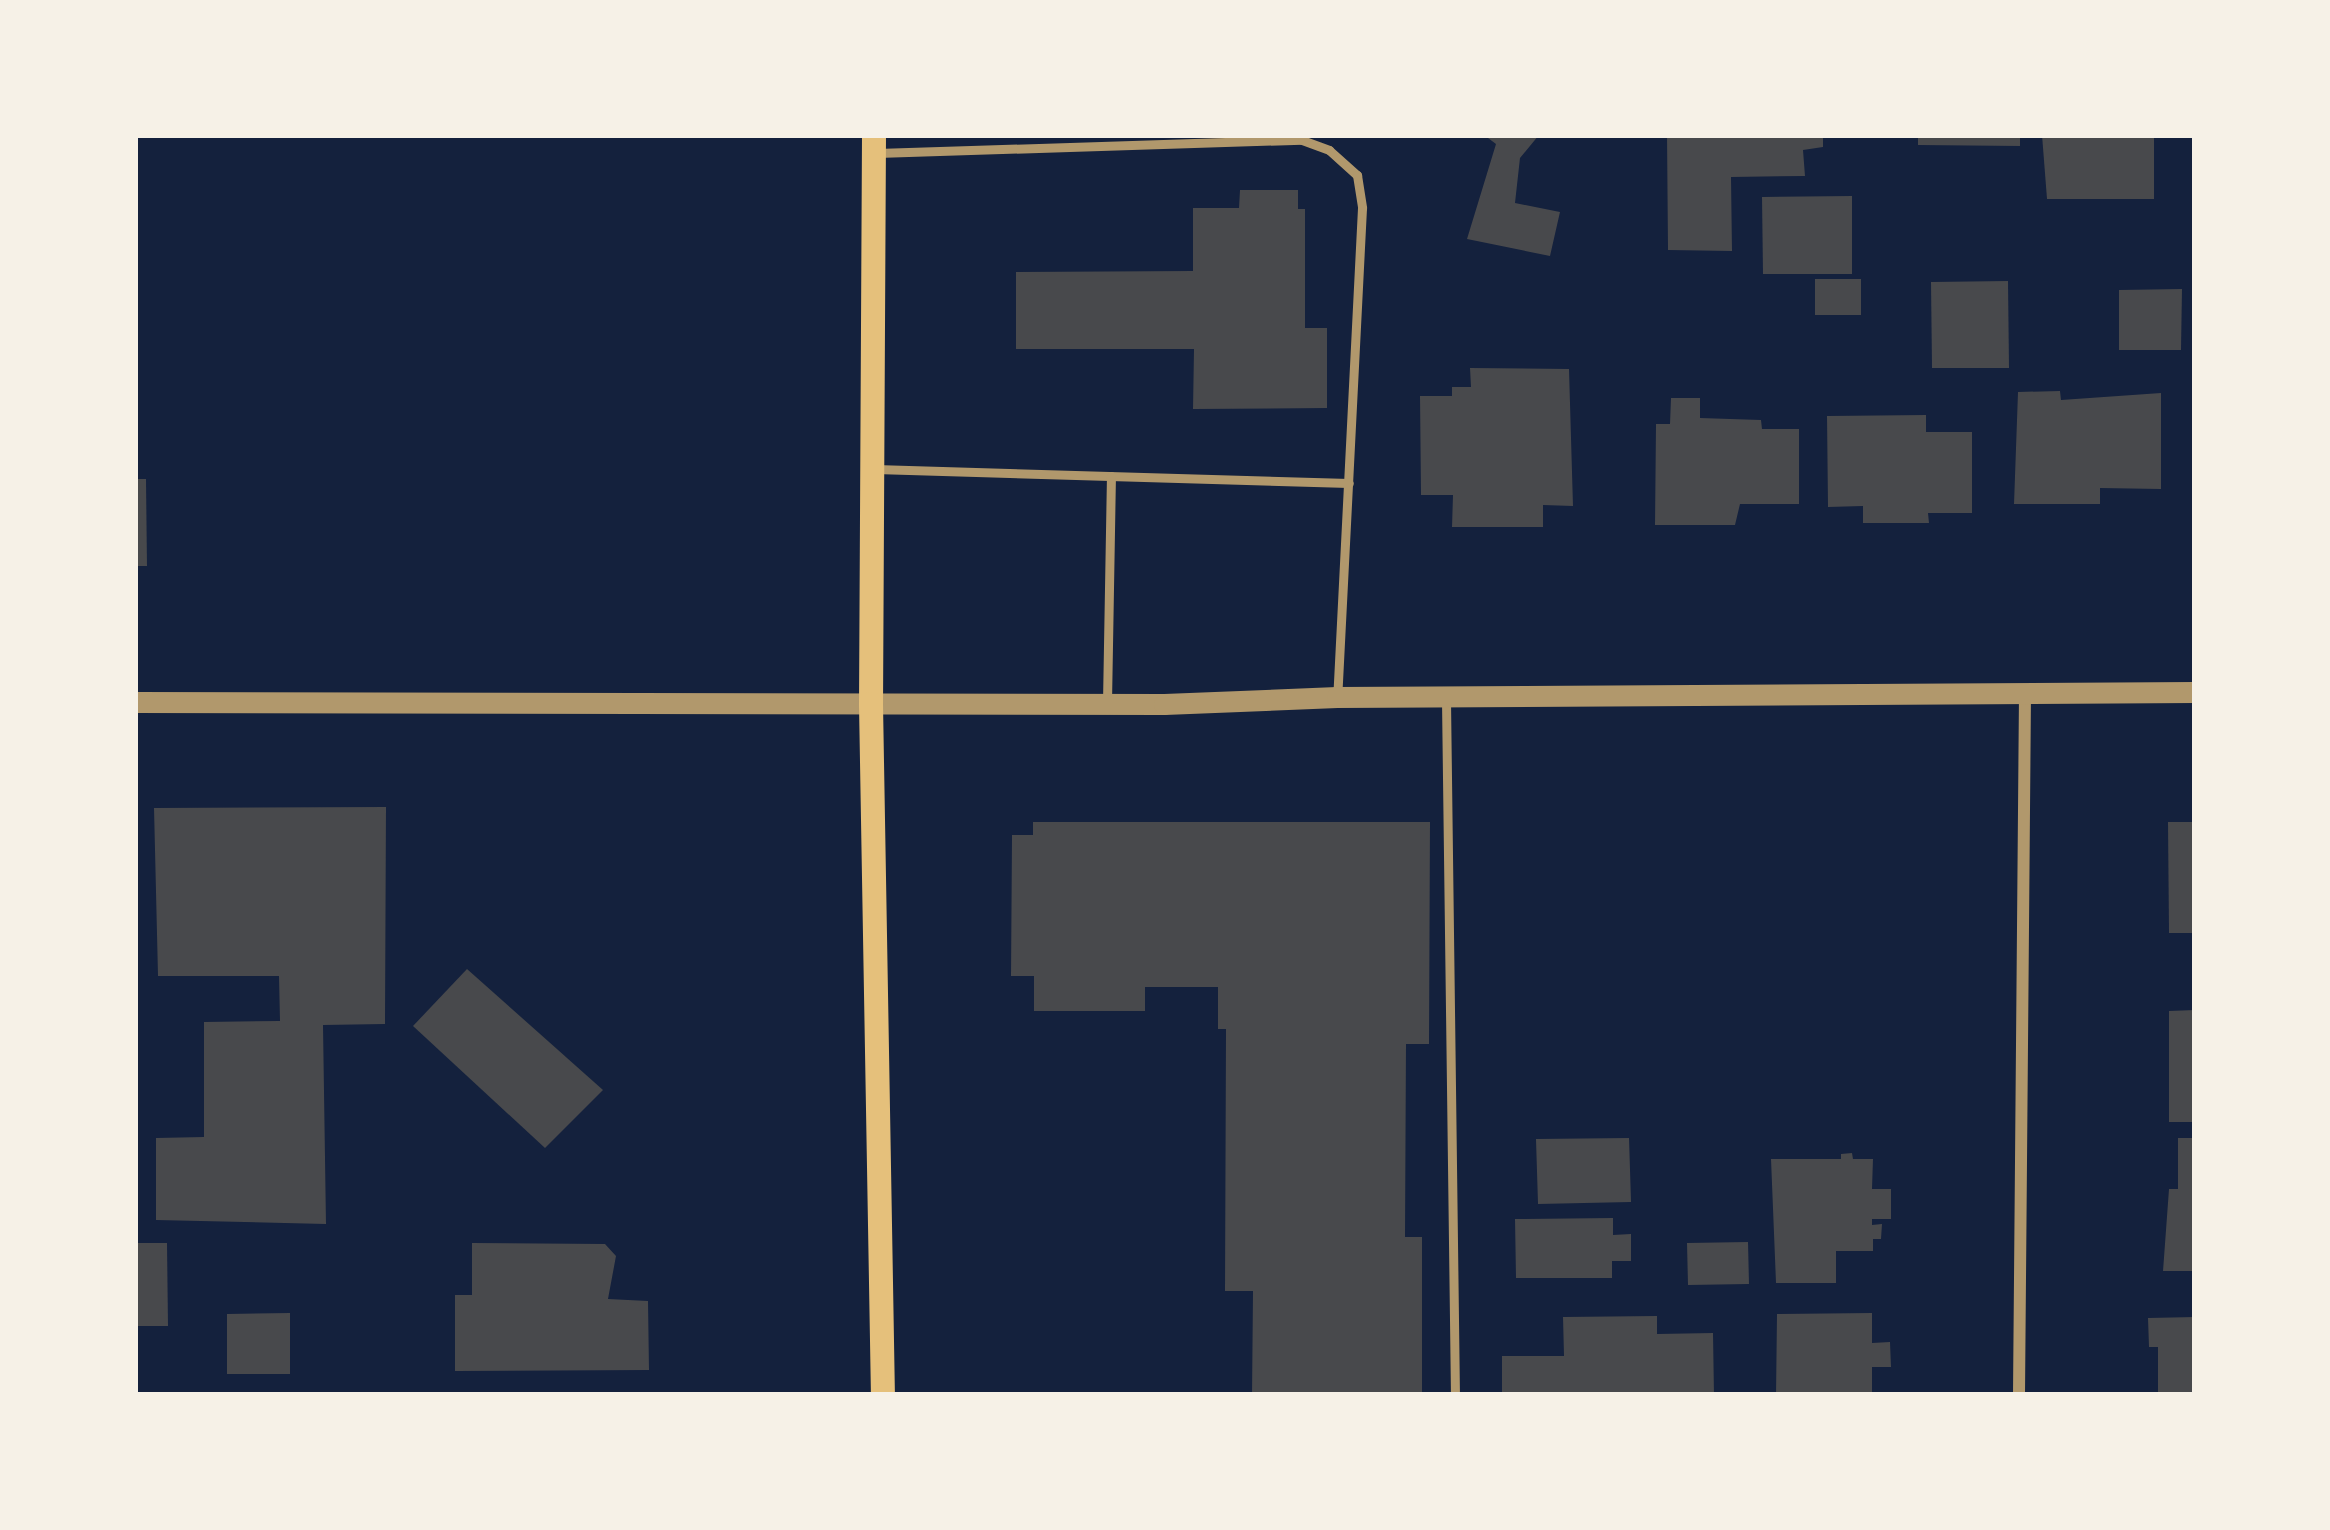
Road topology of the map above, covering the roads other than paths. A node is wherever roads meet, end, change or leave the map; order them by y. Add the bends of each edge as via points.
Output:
1 (874, 144) edge
2 (870, 469) junction
3 (1111, 476) junction
4 (1348, 482) junction
5 (2195, 692) edge
6 (2025, 694) junction
7 (1336, 697) junction
8 (1446, 700) junction
9 (135, 702) edge
10 (1107, 703) junction
11 (871, 704) junction
12 (883, 1395) edge
13 (1455, 1395) edge
14 (2019, 1395) edge

1 - 2 main road
1 - 4 lane via 1302,140 1329,150 1357,175 1362,208
2 - 3 lane
2 - 11 main road
3 - 4 lane
3 - 10 lane
4 - 7 lane
5 - 6 street
6 - 8 street
6 - 14 street
7 - 8 street
7 - 10 street
8 - 13 lane
9 - 11 street
10 - 11 street
11 - 12 main road

